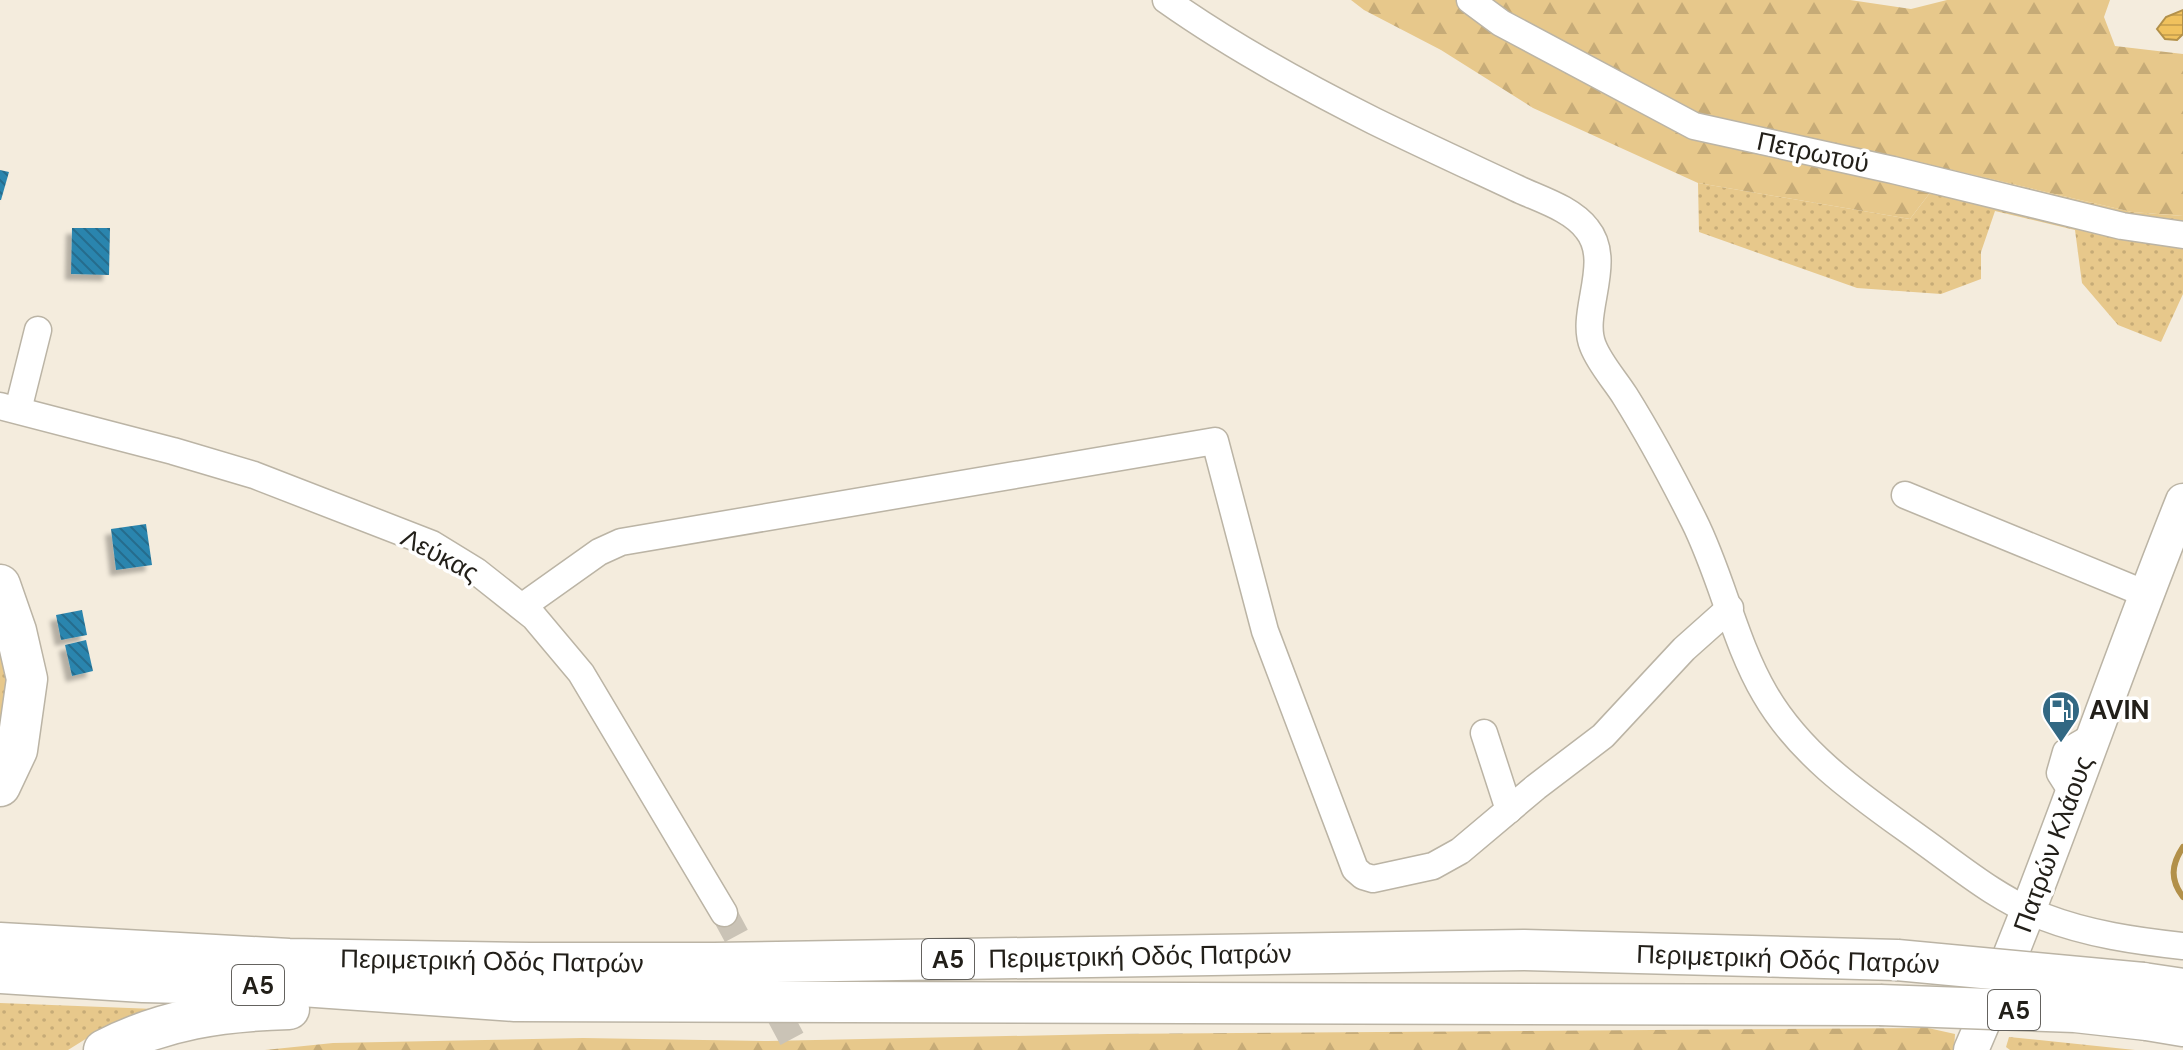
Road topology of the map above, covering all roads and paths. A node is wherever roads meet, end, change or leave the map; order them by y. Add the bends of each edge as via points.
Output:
1 (1166, 0) edge
2 (1470, 0) edge
3 (2183, 235) edge
4 (38, 330) dead end
5 (9, 408) edge
6 (1905, 495) dead end
7 (2183, 501) edge
8 (0, 585) edge
9 (2146, 594) junction
10 (523, 606) junction
11 (1730, 608) junction
12 (1484, 733) dead end
13 (0, 786) edge
14 (1509, 810) junction
15 (2029, 911) junction
16 (724, 913) tunnel mouth
17 (0, 943) edge
18 (2183, 946) edge
19 (0, 973) edge
20 (2183, 989) edge
21 (515, 1001) junction
22 (2158, 1010) edge
23 (104, 1050) edge
24 (1971, 1050) edge

1 - 11 street via 1219,38 1371,120 1570,214 1586,228 1597,261 1592,346 1694,520
2 - 3 street, Πετρωτού via 1501,23 1694,126 2122,226
4 - 5 street
5 - 10 street, Λεύκας via 221,464 323,501 432,544
6 - 9 street
7 - 9 main road, Πατρών Κλάους
8 - 13 highway via 27,679 17,750
9 - 15 main road, Πατρών Κλάους
10 - 14 street via 621,542 1215,441 1265,631 1355,869 1373,879 1433,866
10 - 16 street, Λεύκας via 593,691
11 - 14 street via 1603,736
11 - 15 street via 1769,702 1830,771 1968,874
12 - 14 street
15 - 18 street via 2096,933
15 - 24 main road, Πατρών Κλάους
17 - 22 highway, Περιμετρική Οδός Πατρών / Α5, bridge via 289,959 530,963 1524,950 1897,960
19 - 21 highway, Περιμετρική Οδός Πατρών / Α5
20 - 22 highway, Περιμετρική Οδός Πατρών / Α5
21 - 22 highway, Περιμετρική Οδός Πατρών / Α5, bridge
21 - 23 highway via 237,1012 170,1022

